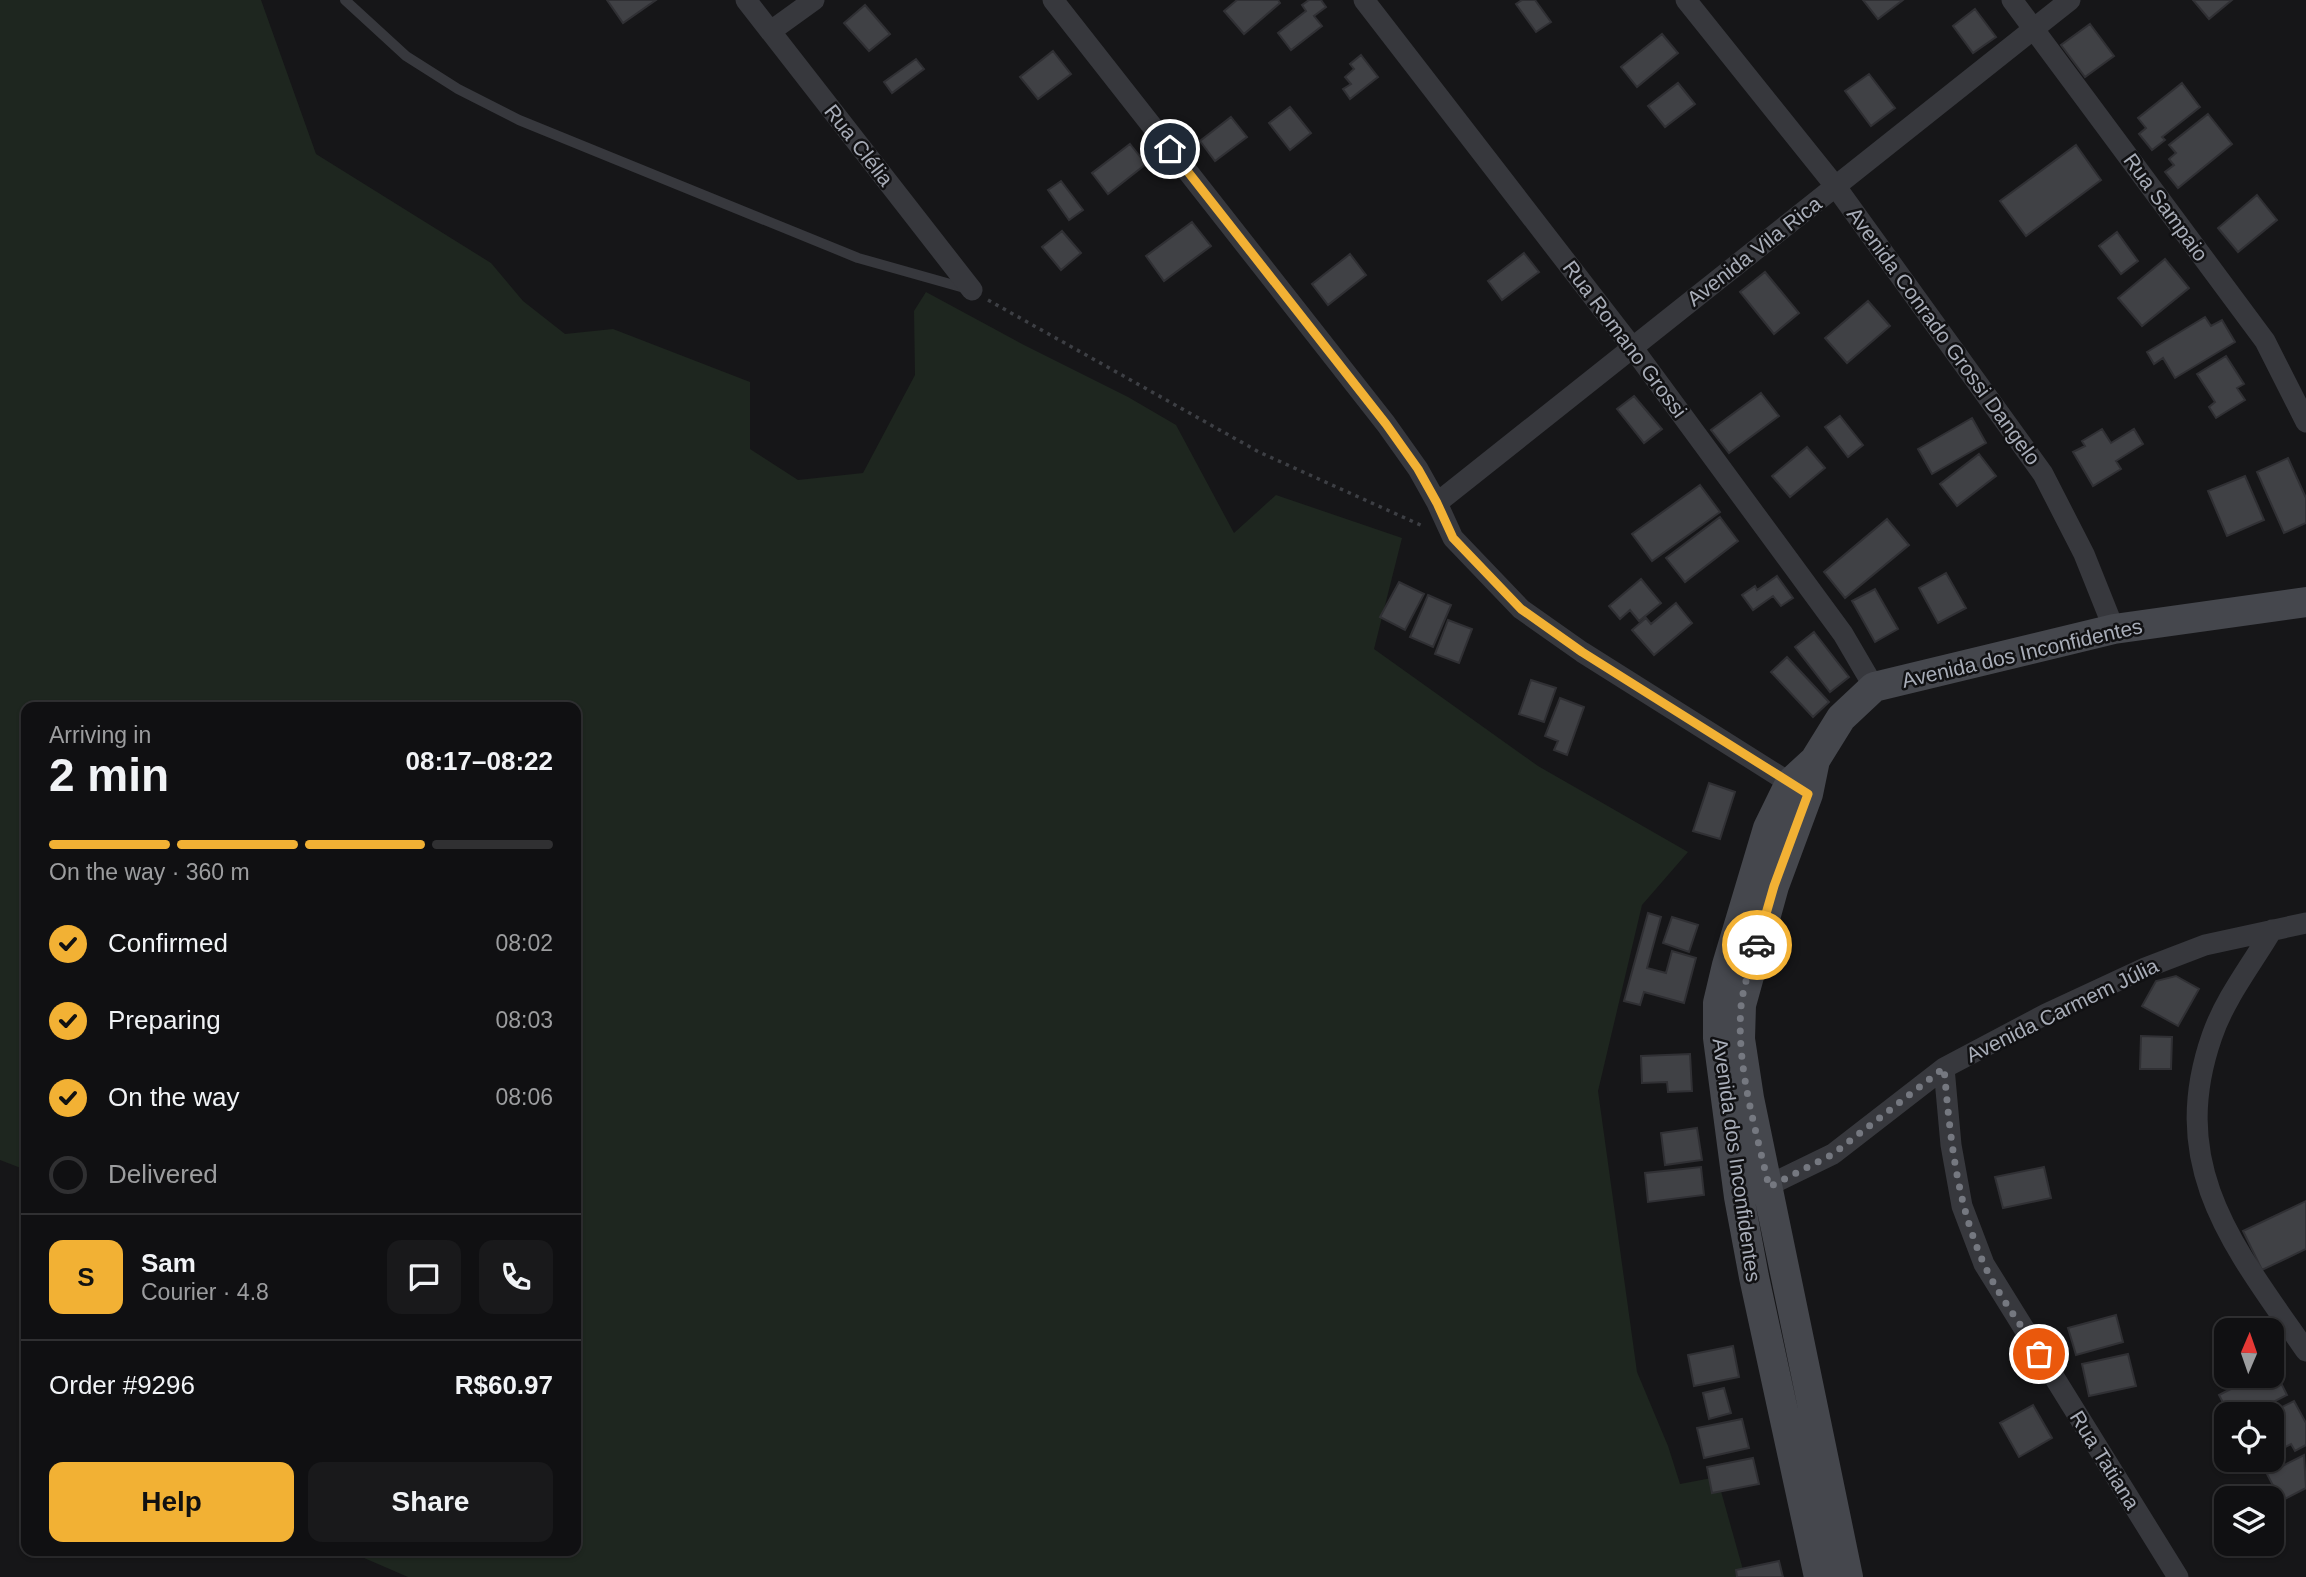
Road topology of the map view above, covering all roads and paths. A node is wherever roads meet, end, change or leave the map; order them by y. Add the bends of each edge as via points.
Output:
1 (345, 0) edge
2 (746, 0) edge
3 (814, 0) edge
4 (1053, 0) edge
5 (1364, 0) edge
6 (1686, 0) edge
7 (2012, 0) edge
8 (2070, 0) edge
9 (2034, 27) junction
10 (771, 32) junction
11 (1836, 187) junction
12 (972, 290) junction
13 (1632, 346) junction
14 (2306, 422) edge
15 (1437, 503) junction
16 (1453, 538) junction
17 (2306, 602) edge
18 (2114, 629) junction
19 (1874, 687) junction
20 (1799, 788) junction
21 (2306, 923) edge
22 (2272, 930) junction
23 (1944, 1068) junction
24 (1769, 1187) junction
25 (1739, 1198) junction
26 (2306, 1350) edge
27 (1819, 1577) edge
28 (1848, 1577) edge
29 (2178, 1577) edge

1 - 12 lane via 406,56 519,120 858,258
2 - 10 street, Rua Clélia
3 - 10 street
4 - 15 street via 1386,424
5 - 13 street, Rua Romano Grossi
6 - 11 street, Avenida Conrado Grossi Dangelo
7 - 9 street, Rua Sampaio
8 - 9 street, Avenida Vila Rica
9 - 11 street, Avenida Vila Rica
9 - 14 street, Rua Sampaio via 2265,341
10 - 12 street, Rua Clélia
11 - 13 street, Avenida Vila Rica
11 - 18 street, Avenida Conrado Grossi Dangelo via 2043,474 2084,554
12 - 16 path via 1259,452
13 - 15 street, Avenida Vila Rica
13 - 19 street, Rua Romano Grossi via 1843,634
15 - 16 street
16 - 20 street via 1521,609
17 - 18 street, Avenida dos Inconfidentes
18 - 19 street, Avenida dos Inconfidentes
19 - 20 street, Avenida dos Inconfidentes via 1841,718
20 - 24 street, Avenida dos Inconfidentes via 1741,1005 1742,1051
20 - 25 street, Avenida dos Inconfidentes via 1768,828 1718,1003 1722,1078
21 - 22 street, Avenida Carmem Júlia
22 - 23 street, Avenida Carmem Júlia via 2205,944 2145,968
22 - 26 street via 2212,1035 2196,1119 2202,1166 2222,1222 2234,1247
23 - 24 street, Avenida Carmem Júlia via 1833,1154
23 - 29 street, Rua Tatiana via 1962,1206 1984,1264
24 - 25 street, Avenida Carmem Júlia
24 - 28 street, Avenida dos Inconfidentes
25 - 27 street, Avenida dos Inconfidentes

